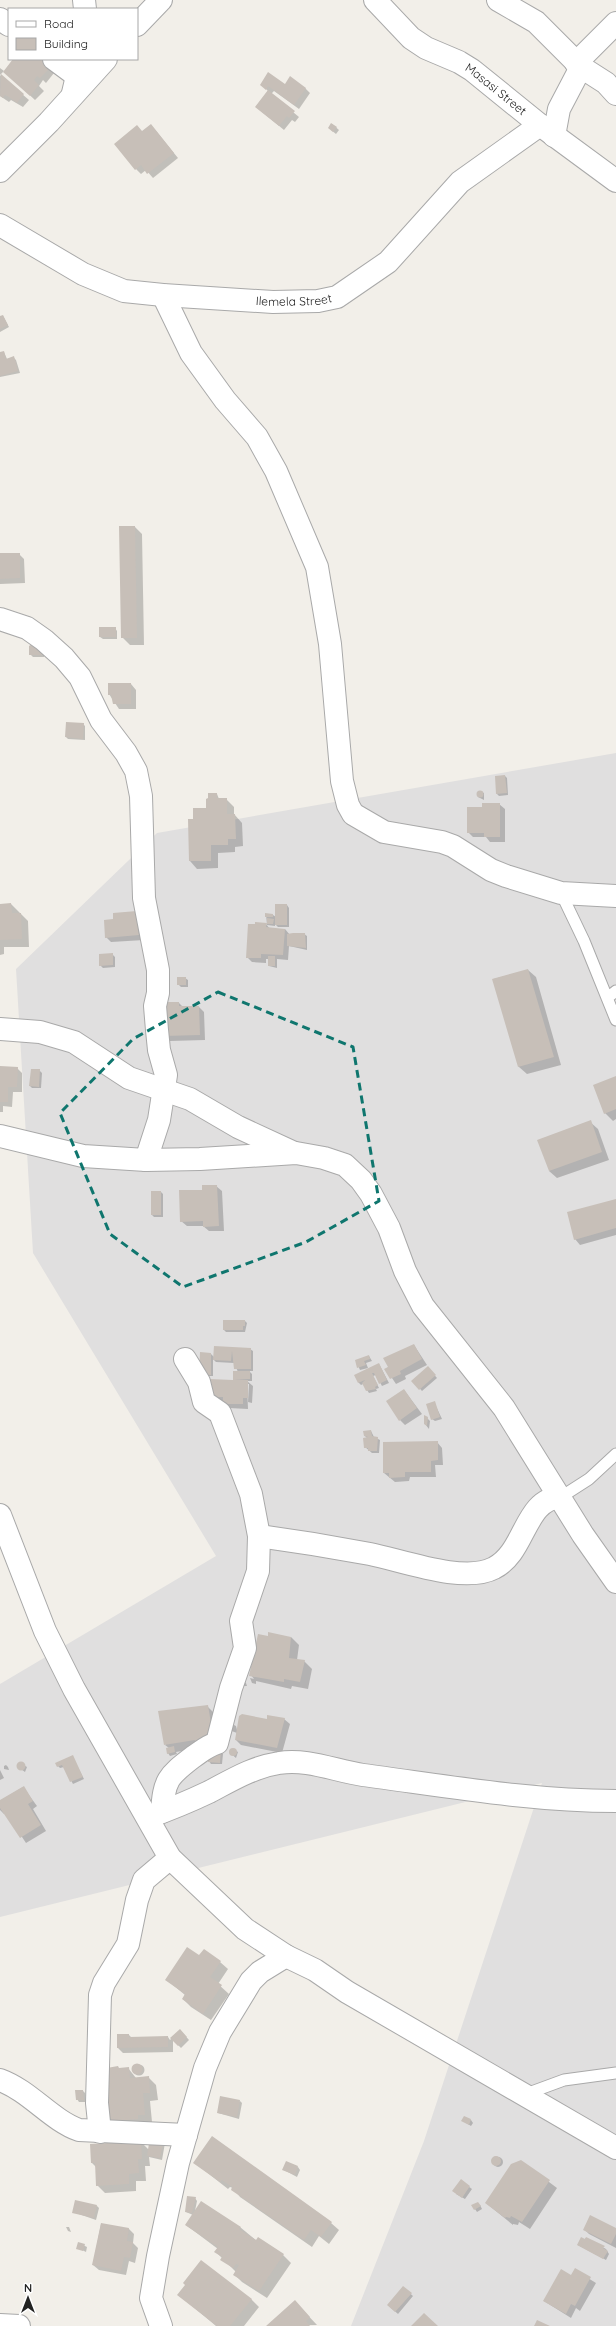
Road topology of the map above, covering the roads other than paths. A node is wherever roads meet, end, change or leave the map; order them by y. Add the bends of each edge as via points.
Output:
1 (161, 0) edge
2 (375, 0) edge
3 (498, 0) edge
4 (616, 23) edge
5 (138, 24) edge
6 (55, 60) edge
7 (104, 60) edge
8 (578, 65) junction
9 (77, 76) edge
10 (616, 94) edge
11 (544, 128) junction
12 (0, 171) edge
13 (616, 181) edge
14 (0, 225) edge
15 (163, 295) junction
16 (0, 619) edge
17 (561, 893) junction
18 (616, 896) edge
19 (616, 991) edge
20 (607, 998) junction
21 (616, 1020) edge
22 (0, 1029) edge
23 (164, 1089) junction
24 (0, 1136) edge
25 (296, 1153) junction
26 (146, 1160) junction
27 (185, 1359) dead end
28 (616, 1454) edge
29 (561, 1497) junction
30 (0, 1515) edge
31 (259, 1536) junction
32 (616, 1582) edge
33 (616, 1801) edge
34 (155, 1815) junction
35 (170, 1858) junction
36 (286, 1956) junction
37 (616, 2073) edge
38 (0, 2080) edge
39 (526, 2094) junction
40 (100, 2132) junction
41 (186, 2135) junction
42 (616, 2148) edge
43 (0, 2325) edge
44 (19, 2326) edge
45 (161, 2326) edge

1 - 5 street
2 - 11 street, Masasi Street via 411,38 472,70
3 - 8 street via 536,22
4 - 8 street
6 - 9 street
7 - 9 street
8 - 10 street via 606,83
8 - 11 street via 559,109
9 - 12 street via 49,122
11 - 13 street, Masasi Street
11 - 15 street, Ilemela Street via 460,182 388,262 337,297 296,302
14 - 15 street, Ilemela Street via 83,274 124,291
15 - 17 street via 191,353 256,437 268,458 317,567 330,644 342,781 353,814 384,832 442,842 464,852 491,870
16 - 23 street via 28,628 64,658 80,677 101,720 136,771 141,796 144,898 158,970 155,1006 159,1050 166,1075
17 - 18 street
17 - 20 lane
19 - 20 lane
20 - 21 lane
22 - 23 street via 40,1032 74,1042 129,1078
23 - 25 street via 190,1099 238,1127
23 - 26 street via 159,1120
24 - 26 street via 83,1156
25 - 26 street
25 - 29 street via 345,1165 361,1180 389,1228 405,1271 423,1306 504,1408
27 - 31 street via 199,1382 204,1402 220,1413 251,1494
28 - 29 lane via 589,1478
29 - 31 street via 549,1499 537,1507 509,1558 482,1572 417,1567 376,1555
29 - 32 street via 583,1535
30 - 34 street via 45,1631 74,1689
31 - 34 street via 258,1571 241,1621 245,1648 231,1688 217,1743 207,1746 181,1764 170,1776
33 - 34 street via 589,1801 496,1792 280,1762 258,1767
34 - 35 street
35 - 36 street via 245,1929
35 - 40 street via 144,1880 136,1900 128,1944 104,1983 100,1995 97,2103
36 - 39 street via 315,1970 347,1992
36 - 41 street via 260,1972 251,1981 220,2032 205,2068
37 - 39 lane via 564,2080
38 - 40 street via 21,2091 73,2128
39 - 42 street
40 - 41 street
41 - 45 street via 161,2236 151,2298
43 - 44 street

